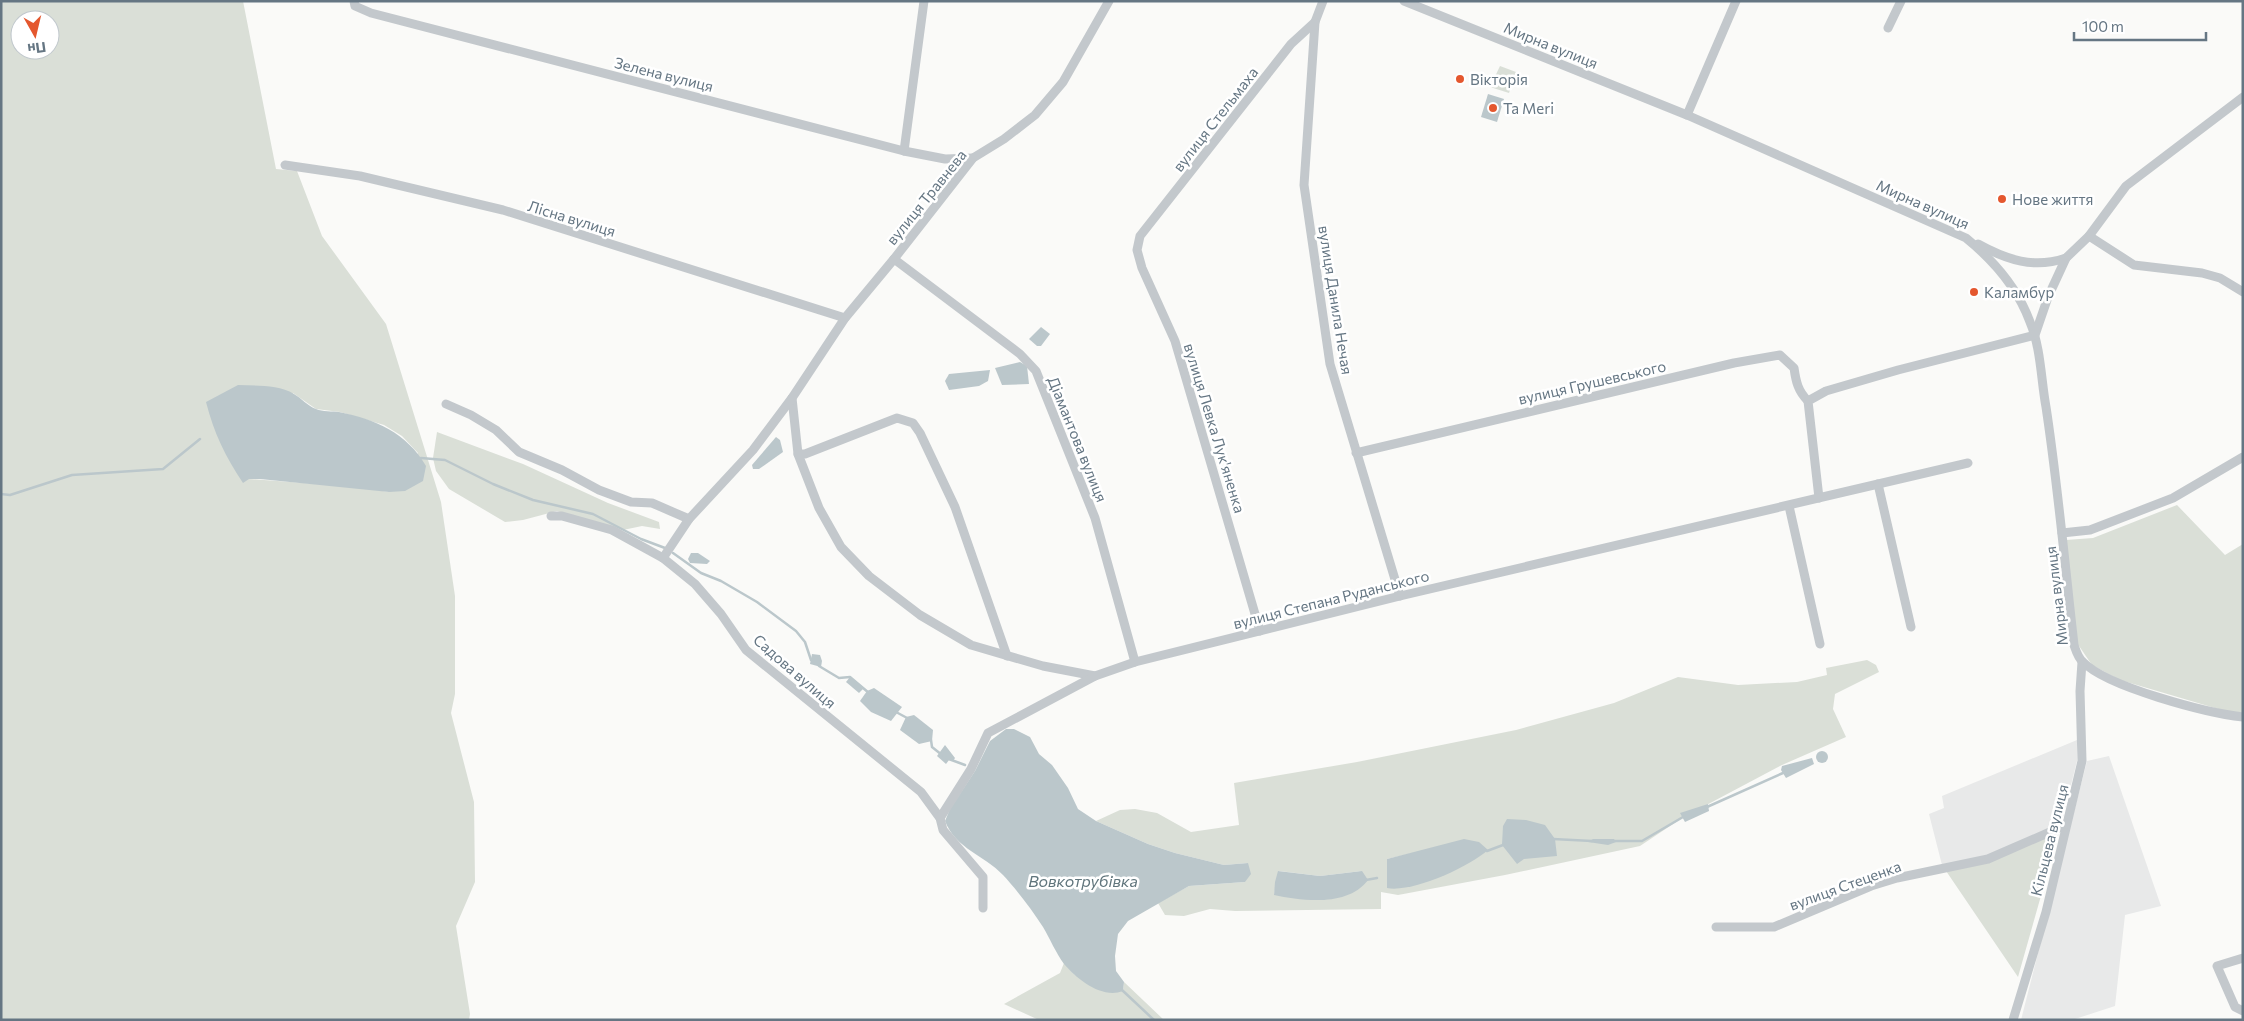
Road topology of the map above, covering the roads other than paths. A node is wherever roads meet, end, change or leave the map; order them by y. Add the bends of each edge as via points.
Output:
1 (354, 1) edge
2 (924, 1) edge
3 (1109, 1) edge
4 (1323, 1) edge
5 (1404, 1) edge
6 (1736, 1) edge
7 (1901, 1) edge
8 (1315, 22) junction
9 (1888, 28) dead end
10 (2243, 97) edge
11 (1687, 115) junction
12 (904, 151) junction
13 (972, 158) junction
14 (285, 165) dead end
15 (1140, 236) joint
16 (2089, 236) junction
17 (1966, 238) junction
18 (2066, 258) junction
19 (894, 259) junction
20 (2243, 292) edge
21 (845, 318) junction
22 (2035, 335) junction
23 (792, 398) junction
24 (1808, 401) junction
25 (446, 404) dead end
26 (1356, 453) junction
27 (798, 454) junction
28 (2243, 457) edge
29 (1968, 463) dead end
30 (1878, 484) junction
31 (1819, 498) junction
32 (1790, 506) junction
33 (552, 516) dead end
34 (689, 520) junction
35 (2062, 533) junction
36 (663, 558) junction
37 (1400, 596) junction
38 (1911, 627) dead end
39 (1260, 631) junction
40 (1820, 644) dead end
41 (1008, 656) junction
42 (1135, 662) junction
43 (2082, 662) junction
44 (1095, 676) junction
45 (2243, 717) edge
46 (940, 818) junction
47 (2066, 825) junction
48 (983, 908) dead end
49 (1716, 928) dead end
50 (2243, 958) edge
51 (2243, 1012) edge
52 (2013, 1020) edge

1 - 12 street, Зелена вулиця via 356,6 371,13
2 - 12 street
3 - 13 street, вулиця Травнева via 1063,82 1035,115
4 - 8 street, вулиця Данила Нечая
5 - 11 street, Мирна вулиця
6 - 11 street
7 - 9 street
8 - 15 street, вулиця Стельмаха via 1292,44
8 - 26 street, вулиця Данила Нечая via 1304,185 1330,364
10 - 16 street via 2126,186
11 - 17 street, Мирна вулиця
12 - 13 street, Зелена вулиця via 945,159
13 - 19 street, вулиця Травнева
14 - 21 street, Лісна вулиця via 360,176 503,210
15 - 39 street, вулиця Левка Лук'яненка via 1137,250 1142,268 1175,341
16 - 18 street
16 - 20 street via 2134,265 2202,273 2220,278
17 - 18 street via 2002,257 2022,262 2045,263
17 - 22 street, Мирна вулиця via 2010,285
18 - 22 street
19 - 21 street, вулиця Травнева
19 - 42 street, Діамантова вулиця via 1020,354 1036,371 1094,518
21 - 23 street, вулиця Травнева
22 - 24 street via 1898,370 1826,391
22 - 35 street, Мирна вулиця
23 - 27 street
23 - 34 street, вулиця Травнева via 753,450
24 - 26 street, вулиця Грушевського via 1796,382 1794,368 1780,355
24 - 31 street, вулиця Грушевського
25 - 34 street via 496,430 519,452 599,490 631,502 652,503
26 - 37 street, вулиця Данила Нечая
27 - 41 street via 819,508 841,547 869,576 920,615 972,645
27 - 41 street via 897,418 913,423 955,507
28 - 35 street via 2173,498 2090,530
29 - 30 street, вулиця Степана Руданського
30 - 31 street, вулиця Степана Руданського
30 - 38 street
31 - 32 street, вулиця Степана Руданського
32 - 37 street, вулиця Степана Руданського
32 - 40 street
33 - 36 street, Садова вулиця via 612,530
34 - 36 street, вулиця Травнева
35 - 43 street, Мирна вулиця via 2074,645
36 - 46 street, Садова вулиця via 695,584 722,614 746,650 921,792
37 - 39 street, вулиця Степана Руданського
39 - 42 street, вулиця Степана Руданського
41 - 44 street
42 - 44 street, вулиця Степана Руданського
43 - 45 street, Мирна вулиця via 2119,684 2196,708
43 - 47 street, Кільцева вулиця via 2082,761
44 - 46 street, вулиця Степана Руданського via 988,733
46 - 48 street, Садова вулиця via 943,830 983,877
47 - 49 street, вулиця Стеценка via 1988,859 1871,886 1774,927
47 - 52 street, Кільцева вулиця via 2046,912
50 - 51 street via 2216,966 2235,1007

